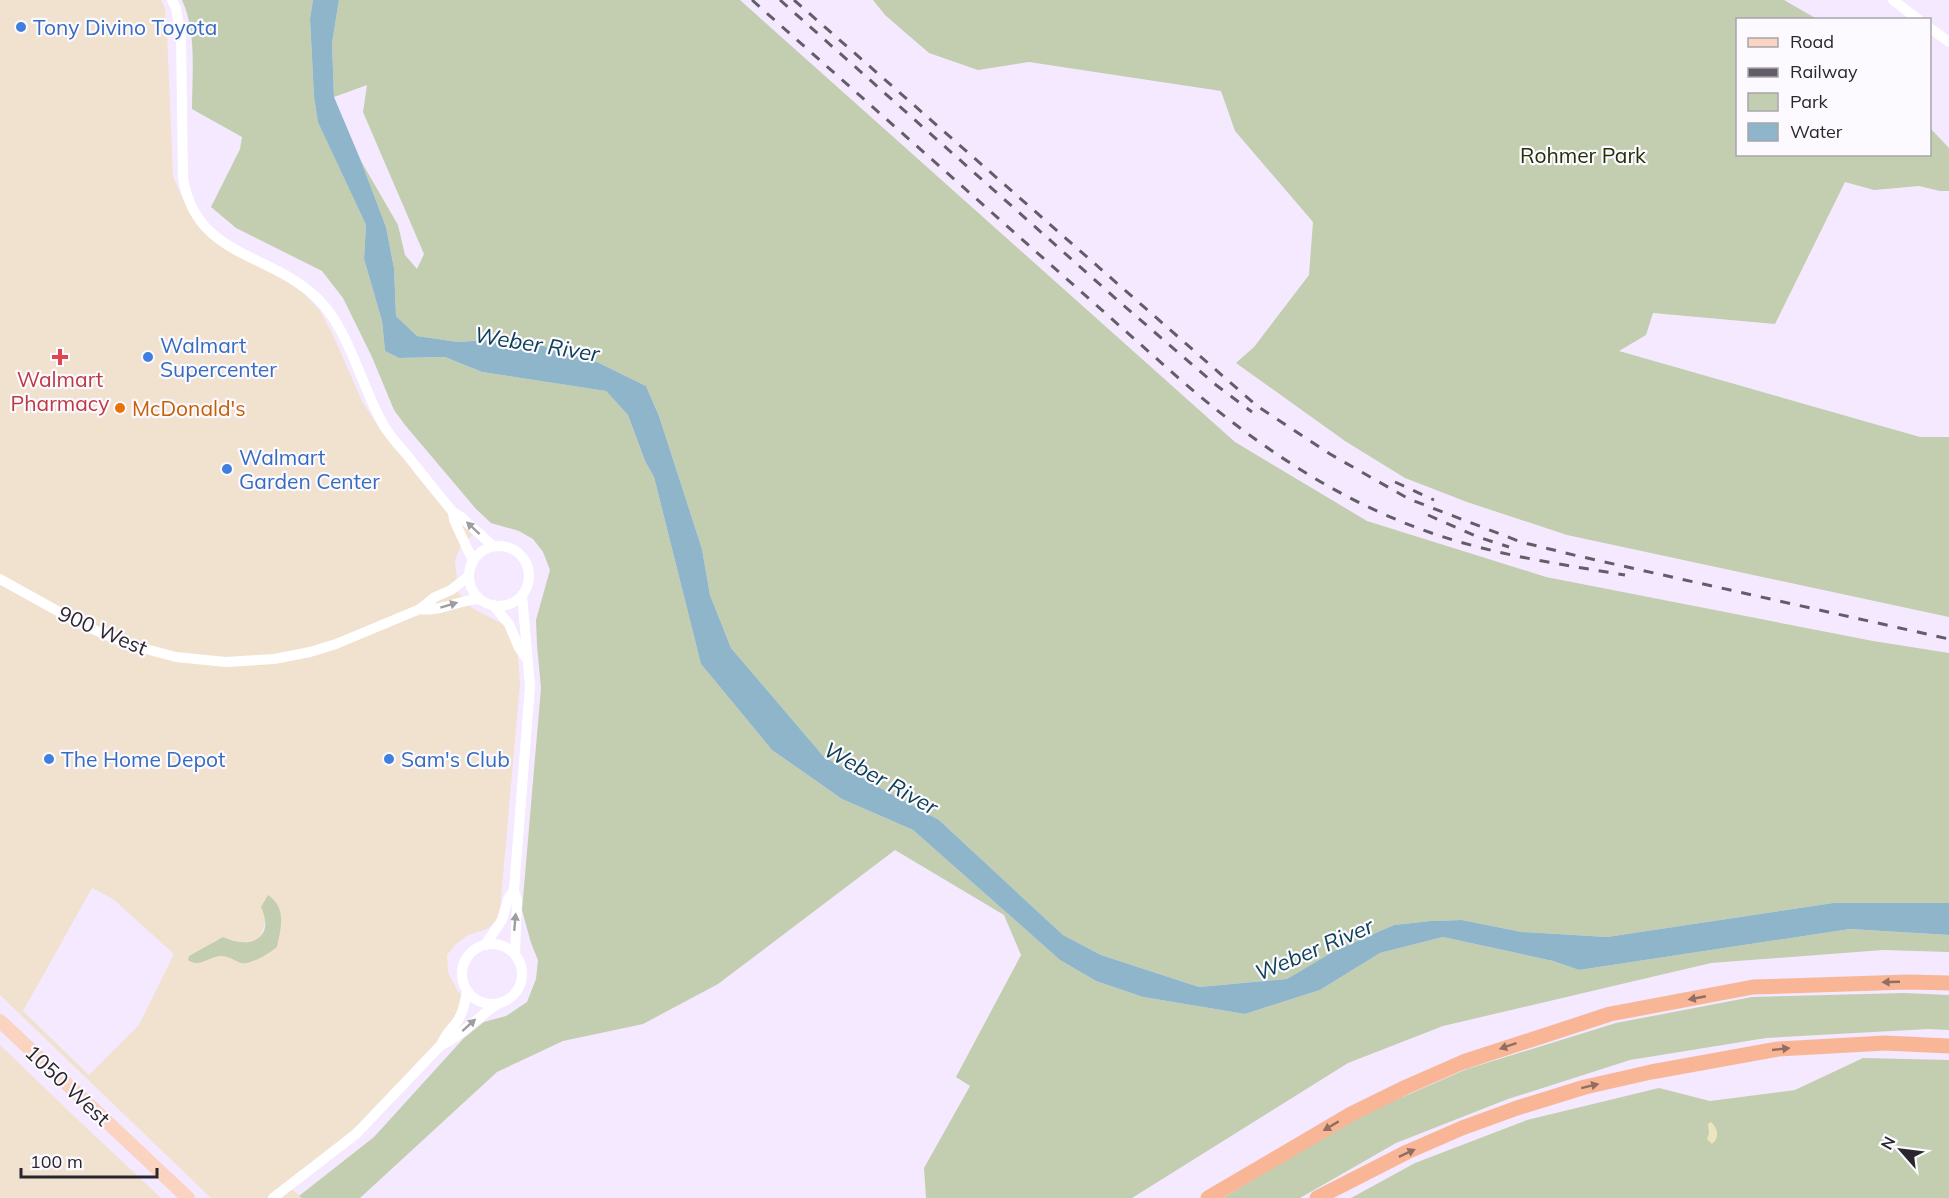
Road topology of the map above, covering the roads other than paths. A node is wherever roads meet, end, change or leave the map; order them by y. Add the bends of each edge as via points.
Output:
1 (1893, 0) edge
2 (174, 4) edge
3 (1916, 18) edge
4 (1931, 29) edge
5 (1949, 42) edge
6 (453, 512) junction
7 (493, 546) junction
8 (473, 561) junction
9 (469, 576) junction
10 (0, 579) edge
11 (522, 596) junction
12 (479, 599) junction
13 (493, 605) junction
14 (420, 609) junction
15 (526, 658) junction
16 (514, 890) junction
17 (485, 945) junction
18 (515, 954) junction
19 (1949, 983) edge
20 (467, 991) junction
21 (496, 1004) junction
22 (0, 1021) edge
23 (441, 1045) junction
24 (1949, 1046) edge
25 (188, 1198) edge
26 (273, 1198) edge
27 (1208, 1198) edge
28 (1317, 1198) edge

1 - 3 street
2 - 6 street via 181,37 183,178 196,218 221,242 304,287 328,310 385,428
4 - 5 street
7 -> 6 street
6 - 8 street
7 - 8 street
7 - 11 street via 510,547 527,564 529,581
8 - 9 street
9 - 12 street
9 - 14 street, 900 West
10 - 14 street, 900 West via 118,641 159,654 205,661 253,661 310,652
11 - 13 street via 509,604
11 - 15 street
12 - 13 street
14 -> 12 street, 900 West
13 - 15 street via 509,624
15 - 16 street via 530,686
16 - 17 street via 502,920
18 -> 16 street
17 - 18 street via 501,945
17 - 20 street via 465,961 462,975
18 - 21 street via 522,980 513,996
19 -> 27 highway via 1753,987 1610,1014 1463,1062 1406,1087
20 - 21 street via 480,1002
20 - 23 street via 464,1007
23 -> 21 street
22 - 25 main road, 1050 West
23 - 26 street via 356,1134
28 -> 24 highway via 1462,1128 1596,1085 1778,1049 1885,1043

